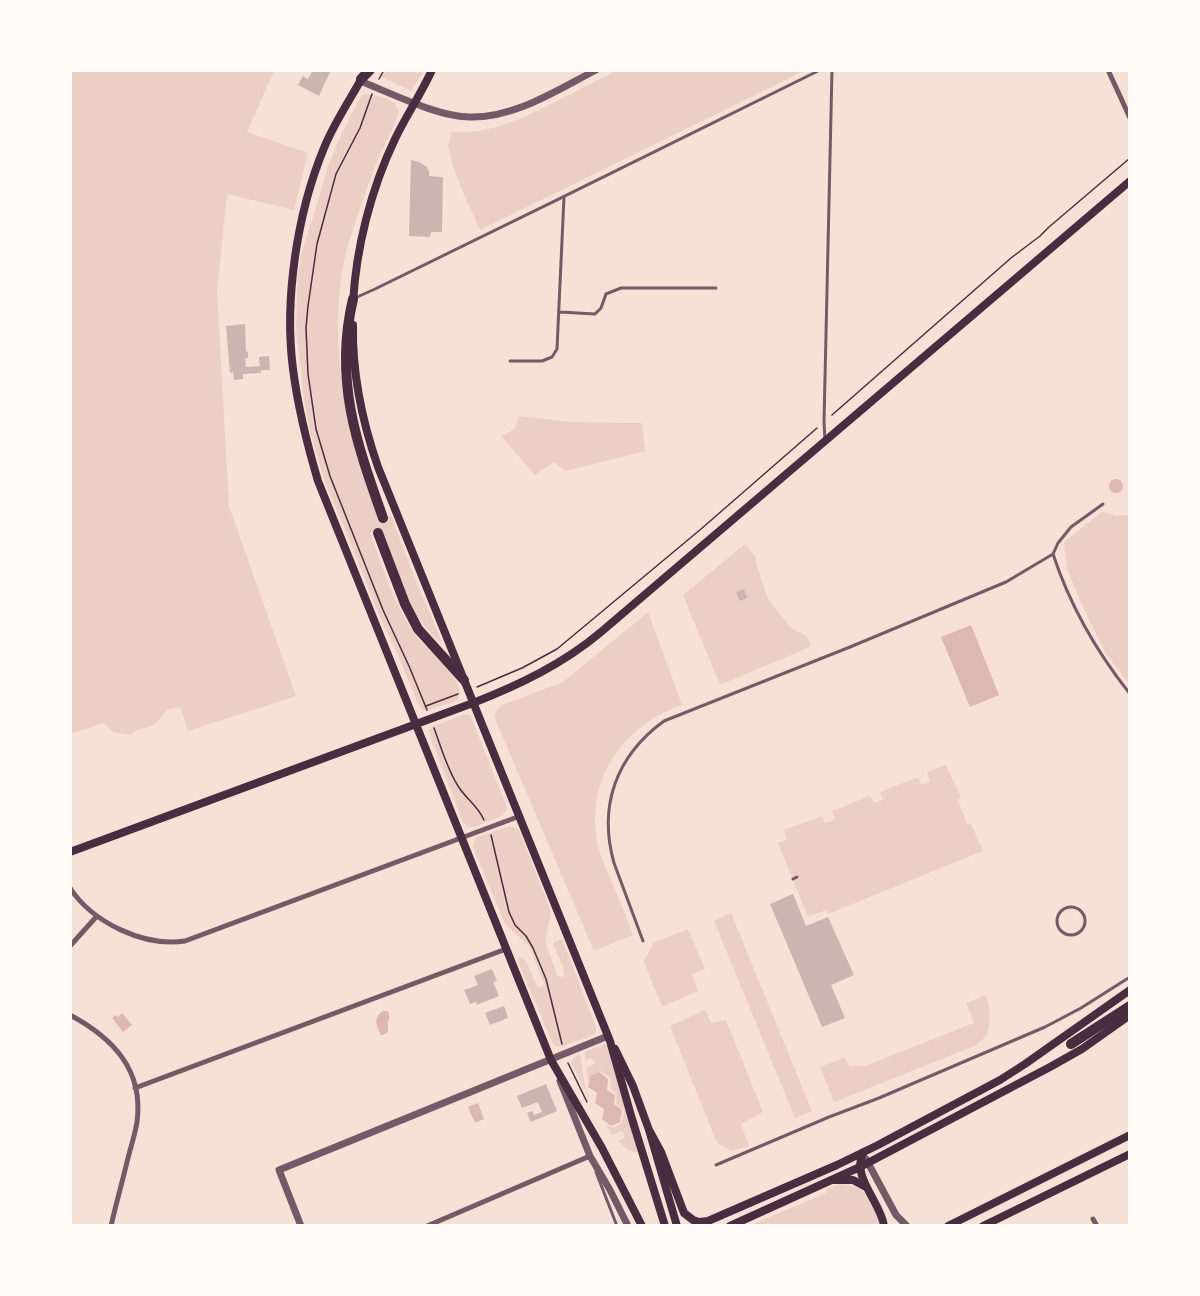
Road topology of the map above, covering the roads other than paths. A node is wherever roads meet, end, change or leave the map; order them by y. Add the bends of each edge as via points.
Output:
1 (370, 70) edge
2 (432, 70) edge
3 (596, 70) edge
4 (820, 70) edge
5 (832, 70) edge
6 (1108, 70) edge
7 (362, 77) edge
8 (415, 102) junction
9 (1130, 118) edge
10 (1130, 181) edge
11 (564, 197) junction
12 (716, 288) dead end
13 (353, 299) junction
14 (560, 312) junction
15 (510, 360) dead end
16 (825, 442) junction
17 (1103, 504) dead end
18 (383, 518) dead end
19 (378, 533) dead end
20 (1053, 554) junction
21 (466, 685) junction
22 (1130, 694) edge
23 (473, 703) junction
24 (417, 724) junction
25 (520, 816) junction
26 (462, 837) junction
27 (70, 852) edge
28 (70, 888) edge
29 (97, 916) junction
30 (1058, 923) joint
31 (643, 941) dead end
32 (70, 946) edge
33 (506, 949) junction
34 (1130, 977) edge
35 (1130, 990) edge
36 (1130, 1006) edge
37 (70, 1015) edge
38 (1130, 1015) edge
39 (609, 1038) junction
40 (1071, 1044) dead end
41 (551, 1060) junction
42 (135, 1088) junction
43 (649, 1131) junction
44 (1130, 1135) edge
45 (863, 1153) junction
46 (1130, 1154) edge
47 (590, 1156) junction
48 (716, 1165) dead end
49 (864, 1165) junction
50 (833, 1179) junction
51 (866, 1187) junction
52 (1094, 1219) dead end
53 (691, 1222) edge
54 (111, 1226) edge
55 (301, 1226) edge
56 (427, 1226) edge
57 (616, 1226) edge
58 (628, 1226) edge
59 (642, 1226) edge
60 (665, 1226) edge
61 (677, 1226) edge
62 (730, 1226) edge
63 (884, 1226) edge
64 (907, 1226) edge
65 (948, 1226) edge
66 (983, 1226) edge
67 (1097, 1226) edge

1 - 7 highway
2 - 8 main road
3 - 8 street via 514,110 492,115 459,116
4 - 11 lane
5 - 16 lane
6 - 9 street
7 - 8 street
7 - 24 main road via 331,132 307,195 292,290 293,367 302,424 318,481
8 - 13 main road via 395,139 372,198
10 - 16 main road
11 - 13 lane
11 - 14 lane
12 - 14 lane via 621,288 606,294 595,314
13 - 18 highway via 345,360 348,398 360,452
13 - 21 main road via 356,381 368,439
14 - 15 lane via 557,349 552,357
16 - 23 main road via 589,643 543,672
17 - 20 lane via 1071,527
19 - 21 highway via 413,620
20 - 22 lane via 1084,626
20 - 31 lane via 1006,582 664,721 644,736 615,782 608,823 614,863
21 - 23 main road
23 - 24 main road
23 - 25 main road
24 - 26 main road
24 - 27 main road
25 - 26 street
25 - 39 main road
26 - 29 street via 185,941 151,940
26 - 33 main road
28 - 29 street
29 - 32 street
30 - 30 lane via 1058,915 1070,907 1083,914 1084,926 1076,933 1065,933
33 - 41 main road
33 - 42 street
34 - 48 lane via 1045,1027
35 - 45 main road via 1014,1072
36 - 40 highway
37 - 42 street via 111,1043 126,1064
38 - 49 main road via 1067,1058
39 - 41 street
39 - 43 main road via 633,1086
39 - 60 main road
41 - 47 street
41 - 55 street via 279,1170
41 - 59 main road
42 - 54 street via 137,1120
43 - 53 main road
43 - 61 main road
44 - 65 main road
45 - 49 main road via 860,1162
45 - 53 main road via 712,1219
46 - 66 main road
47 - 56 street
47 - 57 lane
47 - 58 street
49 - 50 main road
49 - 51 main road
49 - 64 street
50 - 51 main road via 857,1181
50 - 62 main road
51 - 63 main road
52 - 67 street

